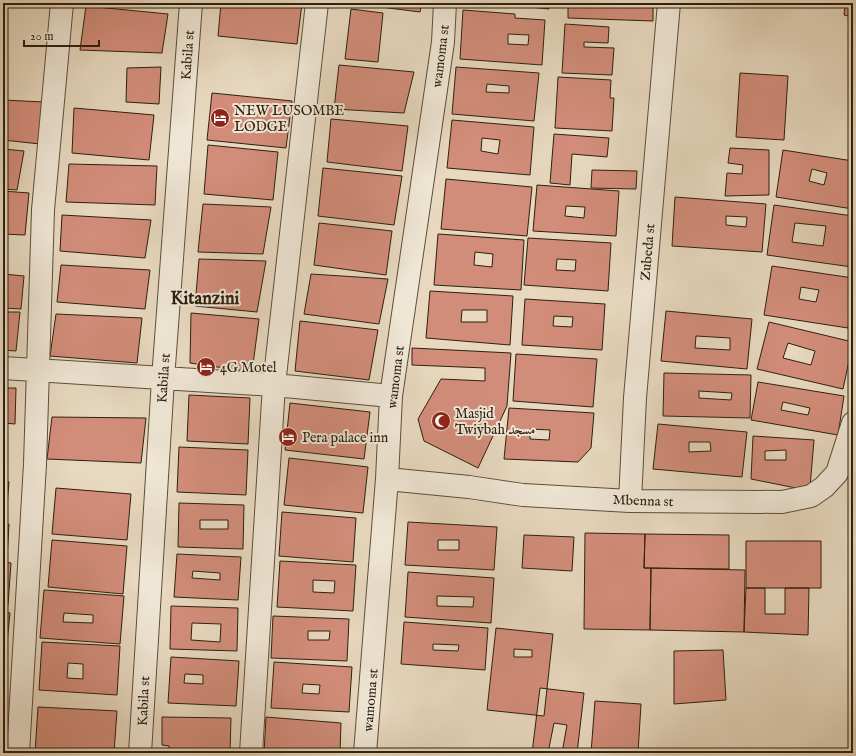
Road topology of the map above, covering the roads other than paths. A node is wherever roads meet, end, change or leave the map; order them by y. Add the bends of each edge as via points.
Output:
1 (62, 3) edge
2 (191, 3) edge
3 (317, 3) edge
4 (445, 3) edge
5 (669, 3) edge
6 (3, 368) edge
7 (38, 370) junction
8 (163, 379) junction
9 (274, 385) junction
10 (391, 396) junction
11 (853, 423) edge
12 (387, 479) junction
13 (630, 501) junction
14 (18, 753) edge
15 (140, 753) edge
16 (251, 753) edge
17 (365, 753) edge

1 - 7 street via 43,210
2 - 8 street, Kabila st
3 - 9 street
4 - 10 street, wamoma st via 441,50
5 - 13 street, Zubeda st via 636,390
6 - 7 street
7 - 8 street
7 - 14 street
8 - 9 street
8 - 15 street, Kabila st
9 - 10 street
9 - 16 street
10 - 12 street, wamoma st
11 - 13 street, Mbenna st via 836,473 824,487 811,496 782,502
12 - 13 street, Mbenna st via 523,495
12 - 17 street, wamoma st

